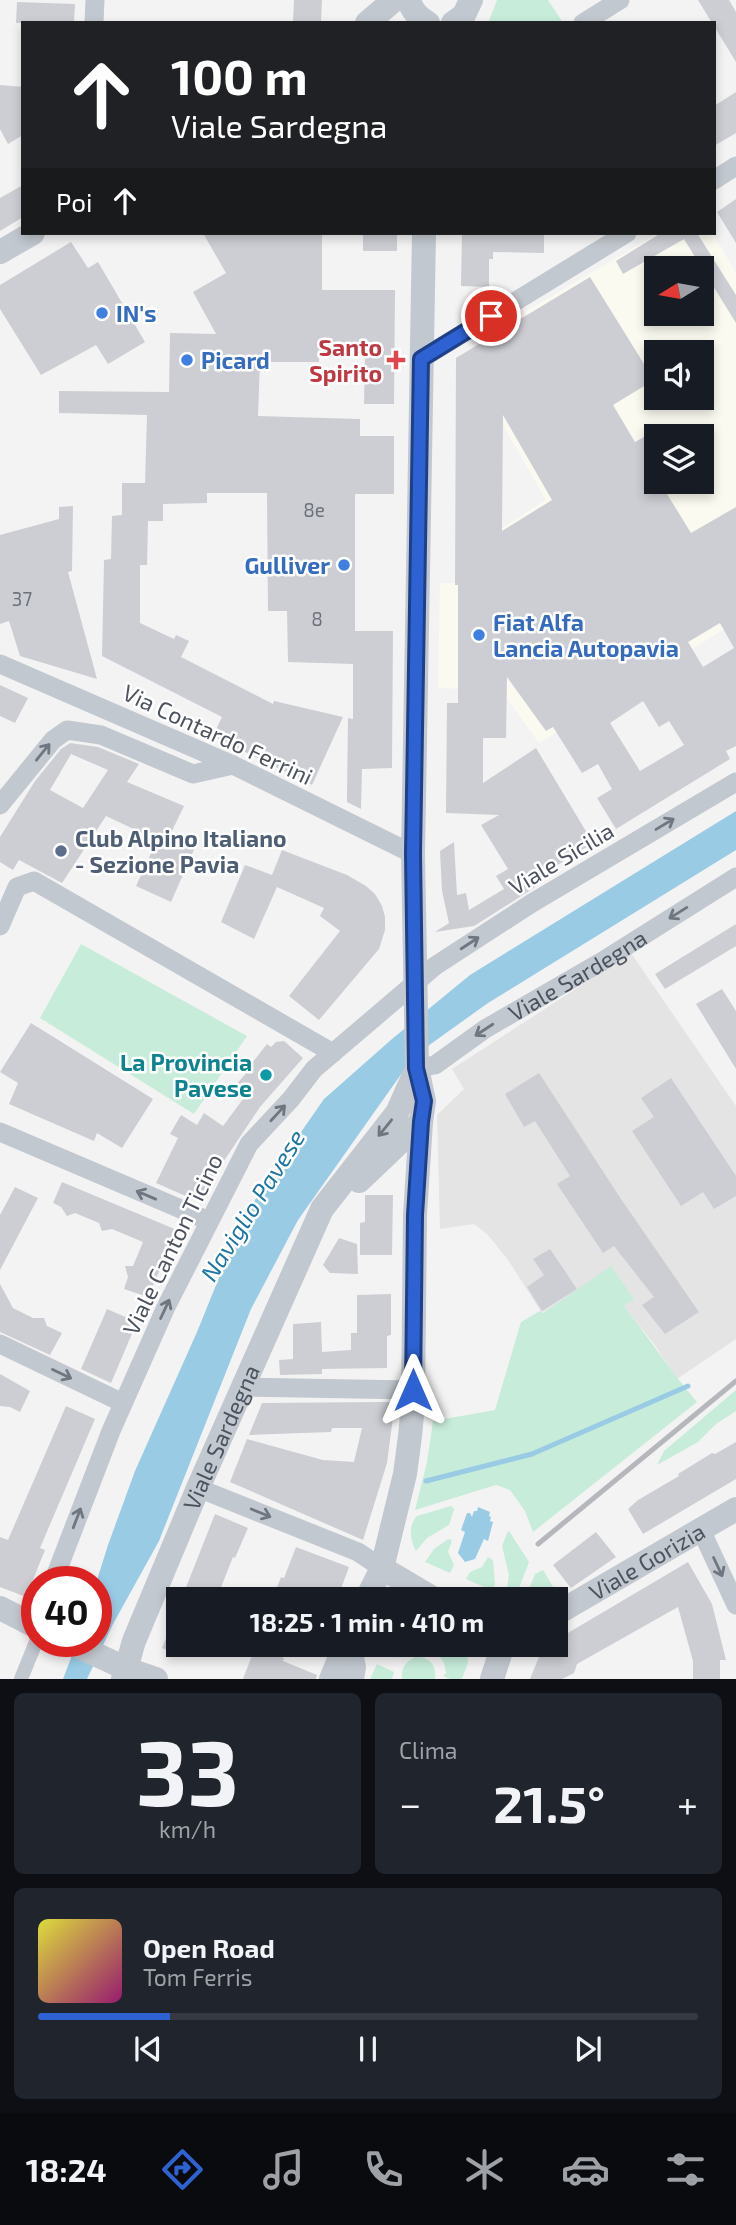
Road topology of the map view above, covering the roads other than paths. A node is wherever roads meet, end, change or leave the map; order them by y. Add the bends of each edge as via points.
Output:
1 (94, 0) edge
2 (394, 0) edge
3 (620, 0) edge
4 (419, 13) edge
5 (94, 21) edge
6 (369, 21) edge
7 (399, 21) edge
8 (586, 21) edge
9 (736, 166) edge
10 (716, 179) edge
11 (30, 235) edge
12 (424, 235) edge
13 (624, 235) edge
14 (0, 253) edge
15 (421, 359) junction
16 (0, 664) edge
17 (233, 765) junction
18 (736, 782) edge
19 (0, 805) edge
20 (413, 854) junction
21 (736, 877) edge
22 (0, 926) edge
23 (415, 983) junction
24 (333, 1053) junction
25 (416, 1068) junction
26 (421, 1122) junction
27 (0, 1132) edge
28 (382, 1158) junction
29 (322, 1209) junction
30 (415, 1215) junction
31 (209, 1221) junction
32 (0, 1344) edge
33 (242, 1387) junction
34 (413, 1390) junction
35 (123, 1403) junction
36 (198, 1488) junction
37 (736, 1509) edge
38 (701, 1530) junction
39 (59, 1566) edge
40 (382, 1568) junction
41 (372, 1587) edge
42 (414, 1587) edge
43 (736, 1605) edge
44 (568, 1607) edge
45 (0, 1608) edge
46 (21, 1618) edge
47 (30, 1657) edge
48 (102, 1657) edge
49 (341, 1657) edge
50 (351, 1657) edge
51 (499, 1657) edge
52 (125, 1674) edge
53 (21, 1679) edge
54 (156, 1679) edge
55 (331, 1679) edge
56 (352, 1679) edge
57 (492, 1679) edge

1 - 5 street
2 - 6 street
3 - 8 street
4 - 7 street
9 - 10 street
11 - 14 street
12 - 15 street
13 - 15 street
15 - 20 street
16 - 17 street, Via Contardo Ferrini
19 -> 17 street via 53,740 67,730 102,735 193,774
17 - 20 street, Via Contardo Ferrini
23 -> 18 street, Viale Sicilia via 532,903
20 - 23 street
21 -> 25 street, Viale Sardegna via 485,1029 435,1065
22 - 24 street via 17,887 34,881
23 - 24 street, Viale Canton Ticino
23 - 25 street
31 -> 24 street, Viale Canton Ticino via 249,1144
25 - 26 street via 424,1101
25 -> 29 street, Viale Sardegna via 397,1112
26 - 28 street, Viale Sardegna
26 - 30 street
31 -> 27 street
28 - 29 street, Viale Sardegna
28 - 30 street via 397,1165
29 - 33 street, Viale Sardegna
30 - 34 street
35 -> 31 street, Viale Canton Ticino
32 -> 35 street
33 - 34 street
33 - 36 street, Viale Sardegna
34 - 40 street via 405,1474
39 -> 35 street, Viale Canton Ticino
36 -> 40 street via 358,1552
36 - 52 street, Viale Sardegna via 134,1641
37 - 38 street, Viale Gorizia
38 -> 43 street
38 - 44 street, Viale Gorizia
40 - 41 street
40 - 42 street
45 - 46 street
47 - 53 street
48 - 52 street
49 - 55 street
50 - 56 street
51 - 57 street
52 - 54 street

